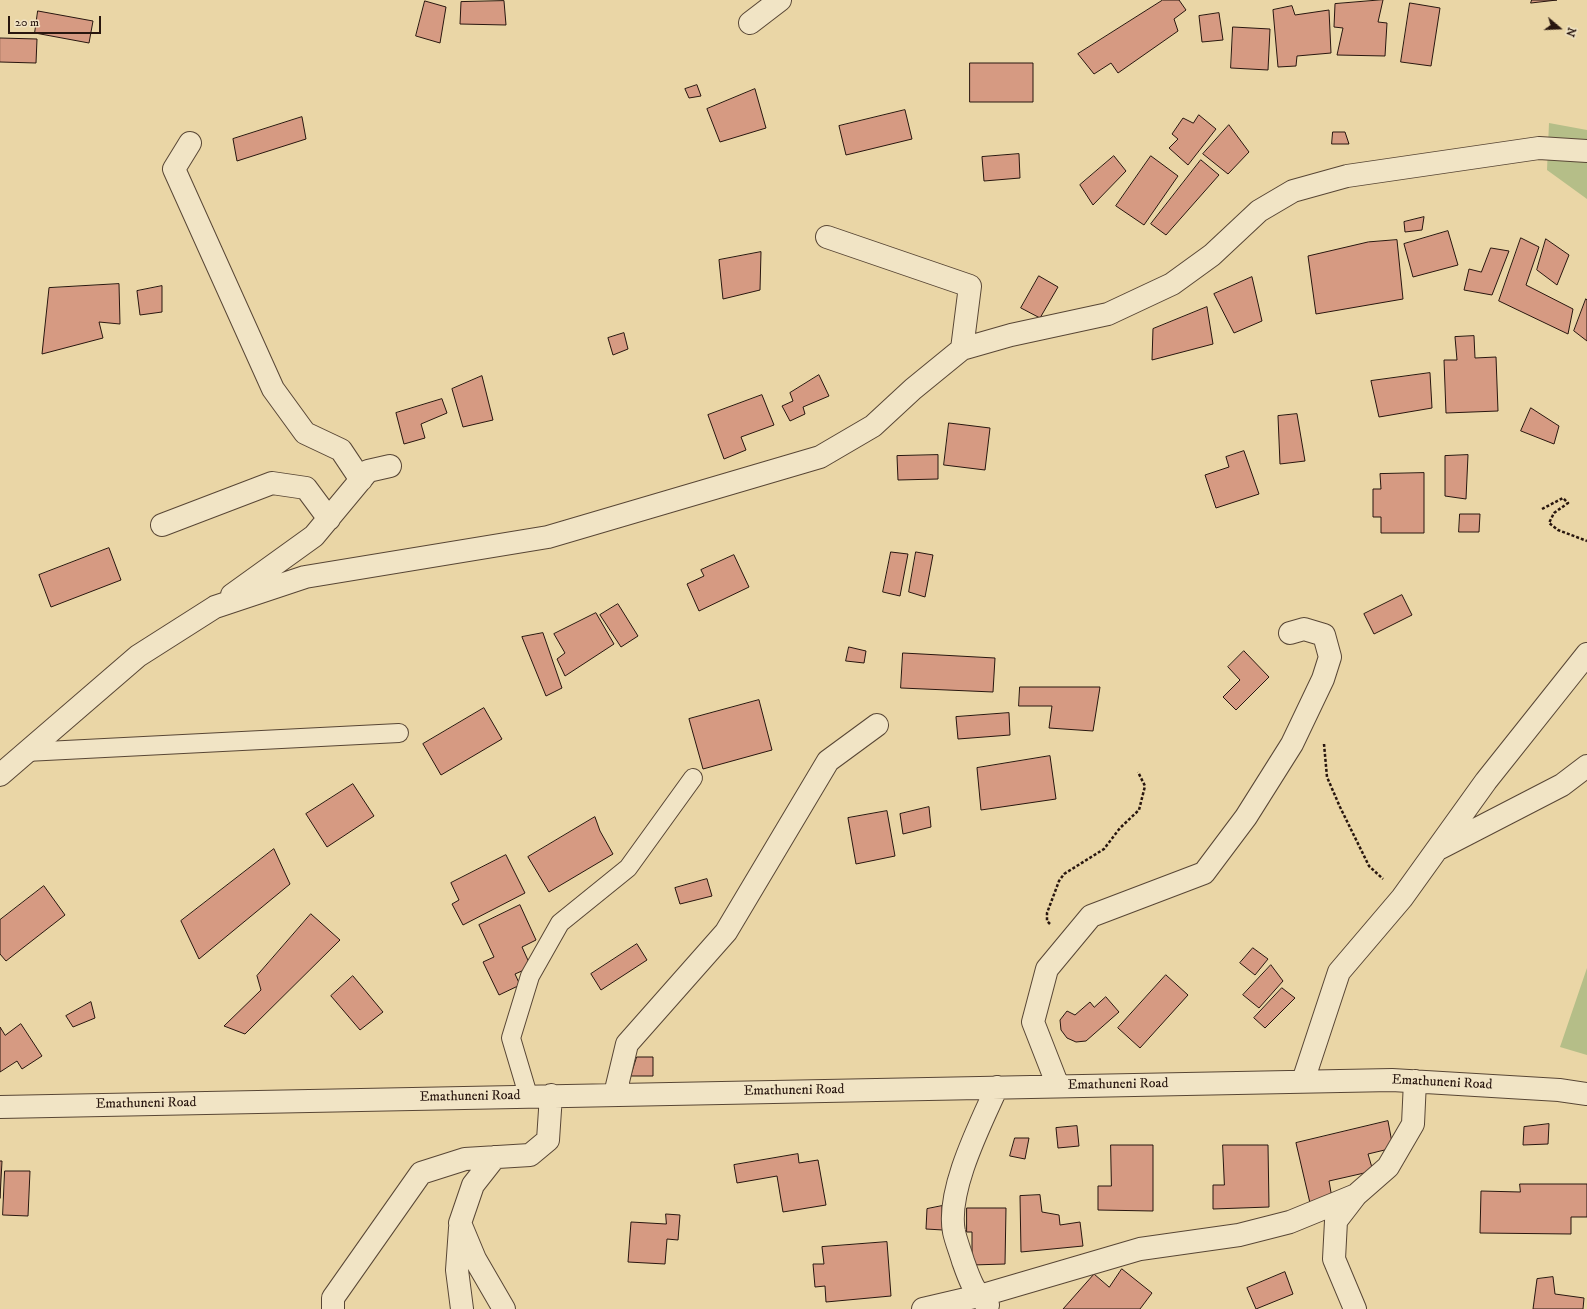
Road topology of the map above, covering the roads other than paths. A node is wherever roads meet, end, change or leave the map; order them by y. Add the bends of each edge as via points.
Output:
1 (780, 0) edge
2 (750, 23) dead end
3 (190, 143) dead end
4 (1587, 151) edge
5 (827, 237) dead end
6 (962, 349) junction
7 (390, 466) dead end
8 (361, 480) junction
9 (329, 519) junction
10 (162, 525) dead end
11 (215, 608) junction
12 (1290, 633) dead end
13 (1587, 654) edge
14 (877, 725) dead end
15 (399, 733) dead end
16 (26, 752) junction
17 (1587, 766) edge
18 (0, 775) edge
19 (693, 778) dead end
20 (1437, 850) junction
21 (1303, 1081) junction
22 (1415, 1081) junction
23 (1058, 1086) junction
24 (997, 1087) junction
25 (615, 1094) junction
26 (1587, 1094) edge
27 (528, 1096) junction
28 (551, 1096) junction
29 (0, 1107) edge
30 (495, 1157) junction
31 (1356, 1196) junction
32 (460, 1223) junction
33 (984, 1303) edge
34 (333, 1309) edge
35 (462, 1309) edge
36 (504, 1309) edge
37 (923, 1309) edge
38 (1355, 1309) edge

1 - 2 street
3 - 8 street via 174,169 273,389 305,433 341,450
4 - 6 street via 1539,148 1347,176 1293,191 1260,211 1212,255 1165,287 1108,314 1011,335
5 - 6 street via 970,286
6 - 11 street via 873,426 820,457 548,537 305,577
7 - 8 street via 368,471
8 - 9 street
9 - 10 street via 306,488 272,483
9 - 11 street via 314,536
11 - 16 street via 138,656
12 - 23 street via 1304,629 1324,635 1330,657 1323,679 1292,744 1246,817 1204,873 1091,916 1046,969 1033,1022
13 - 20 street via 1486,781
14 - 25 street via 828,761 726,932 627,1044
15 - 16 lane
16 - 18 street
17 - 20 street via 1562,785
19 - 27 lane via 628,868 560,924 530,976 511,1038
20 - 21 street via 1402,898 1339,972
21 - 22 street, Emathuneni Road
21 - 23 street, Emathuneni Road
22 - 26 street, Emathuneni Road
22 - 31 street via 1413,1124 1388,1167
23 - 24 street, Emathuneni Road
24 - 25 street, Emathuneni Road
24 - 33 street via 962,1170 955,1201 954,1231 968,1274
25 - 28 street, Emathuneni Road
27 - 28 street, Emathuneni Road
27 - 29 street, Emathuneni Road
28 - 30 street via 548,1140 530,1154
30 - 32 street via 473,1185
30 - 34 street via 465,1159 421,1173 333,1298
31 - 33 street via 1290,1222 1239,1235 1140,1249
31 - 38 street via 1336,1221 1334,1259
32 - 35 street via 457,1270
32 - 36 street via 475,1259
33 - 37 street

